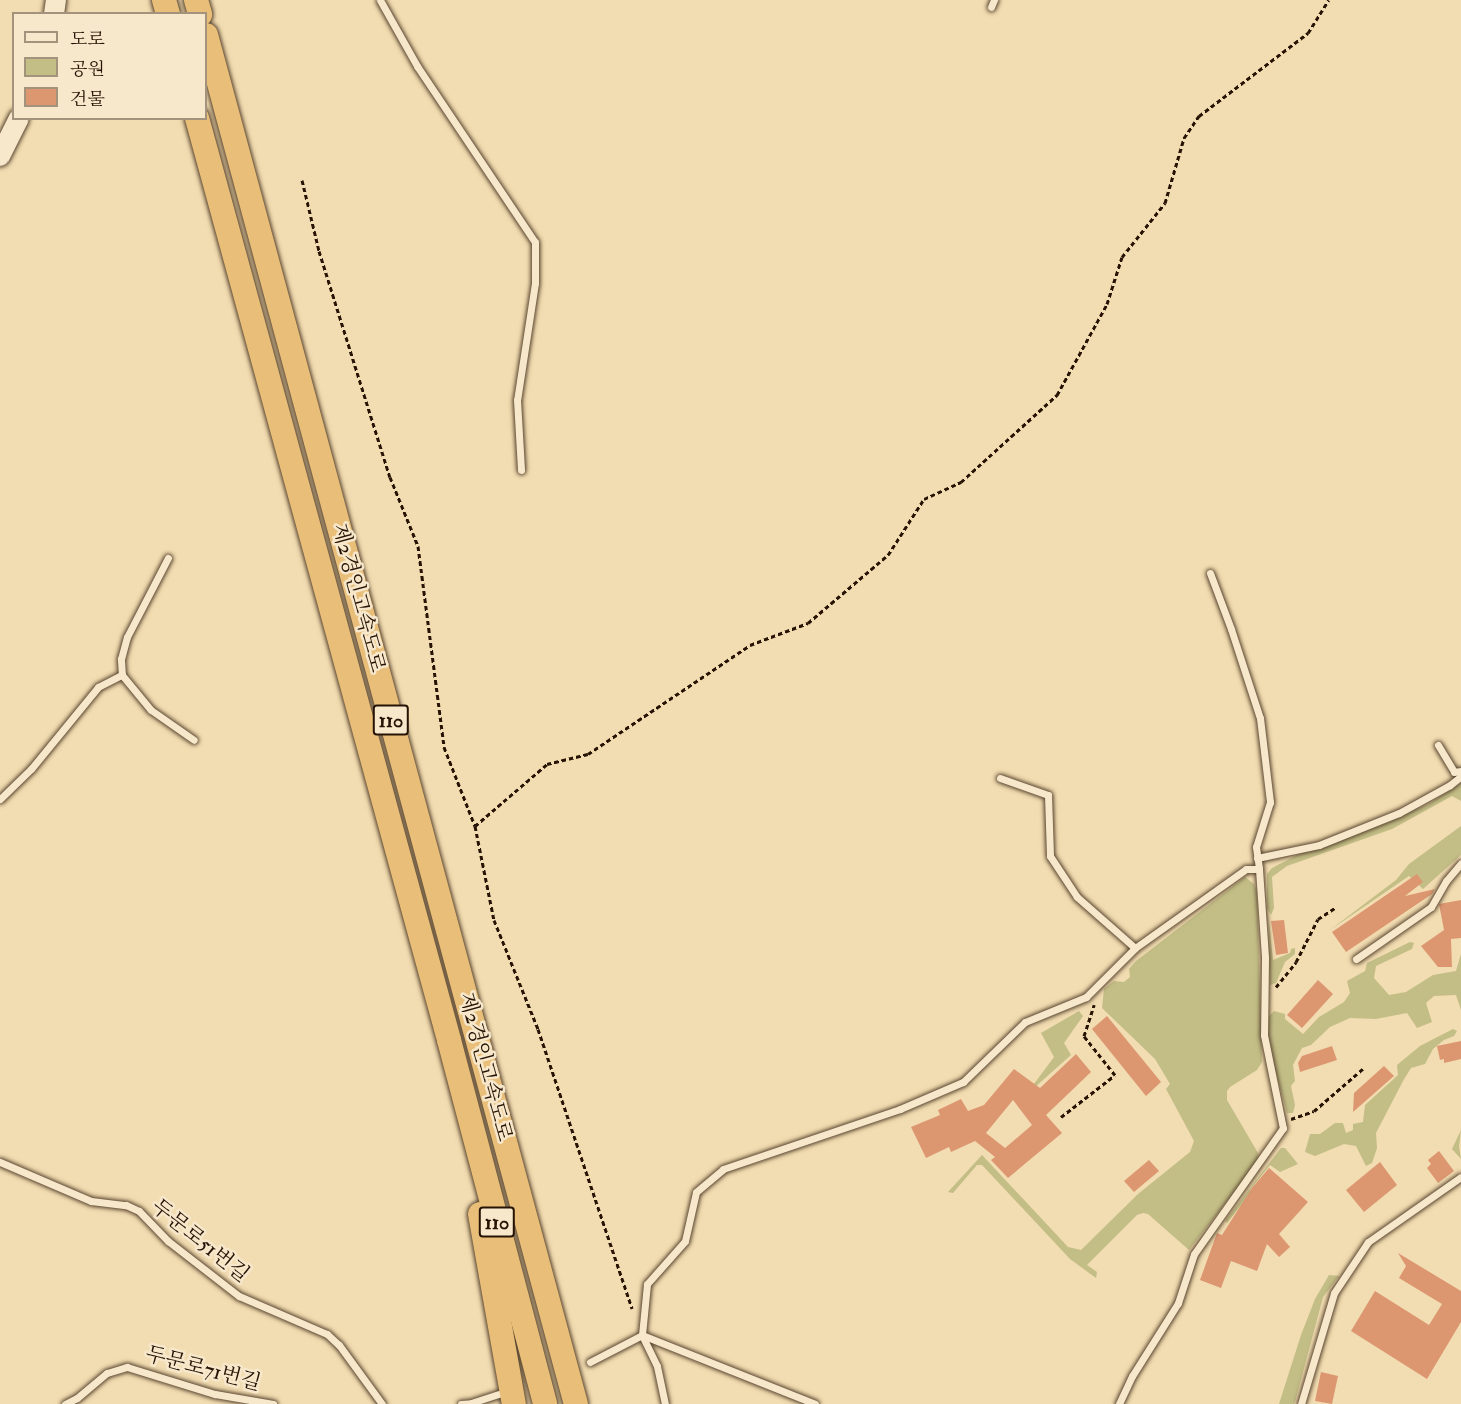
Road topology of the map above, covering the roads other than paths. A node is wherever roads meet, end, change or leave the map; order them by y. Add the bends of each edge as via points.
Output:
1 (380, 0) edge
2 (207, 39) edge
3 (18, 120) edge
4 (198, 120) edge
5 (0, 156) edge
6 (521, 470) dead end
7 (168, 558) dead end
8 (1210, 573) dead end
9 (122, 675) junction
10 (194, 740) dead end
11 (1438, 745) dead end
12 (1461, 771) edge
13 (1461, 776) edge
14 (1000, 778) dead end
15 (0, 799) edge
16 (1257, 858) junction
17 (1461, 863) edge
18 (1259, 869) junction
19 (1135, 948) junction
20 (1356, 959) dead end
21 (449, 1040) junction
22 (0, 1162) edge
23 (1461, 1177) edge
24 (642, 1335) junction
25 (590, 1362) dead end
26 (507, 1399) edge
27 (474, 1403) edge
28 (64, 1404) edge
29 (273, 1404) edge
30 (382, 1404) edge
31 (461, 1404) edge
32 (545, 1404) edge
33 (576, 1404) edge
34 (665, 1404) edge
35 (815, 1404) edge
36 (1119, 1404) edge
37 (1301, 1404) edge

1 - 6 lane via 417,66 535,242 535,283 517,400
2 - 33 highway, 제2경인고속도로 / 110
3 - 5 street
4 - 21 highway, 제2경인고속도로 / 110
7 - 9 lane via 127,637 121,659
8 - 16 lane via 1260,718 1270,802 1256,847
9 - 10 lane via 151,710
9 - 15 lane via 98,687 31,769
11 - 12 lane via 1454,772
13 - 16 lane via 1399,813 1320,845
14 - 19 lane via 1048,795 1050,856 1077,897
16 - 18 lane
17 - 20 lane via 1431,907
18 - 19 lane via 1246,869
18 - 36 lane via 1265,958 1264,1035 1283,1128 1194,1254 1178,1303
19 - 24 lane via 1088,994 1025,1022 963,1082 900,1109 723,1169 696,1192 685,1241 647,1284
21 - 26 highway
21 - 32 highway, 제2경인고속도로 / 110
22 - 30 lane, 두문로51번길 via 91,1202 126,1205 139,1211 168,1241 239,1296 327,1334
23 - 37 lane via 1368,1242 1334,1293
24 - 25 lane
24 - 34 lane via 657,1366
24 - 35 lane
26 - 27 lane
27 - 31 lane
28 - 29 lane, 두문로71번길 via 106,1373 127,1367 215,1394

